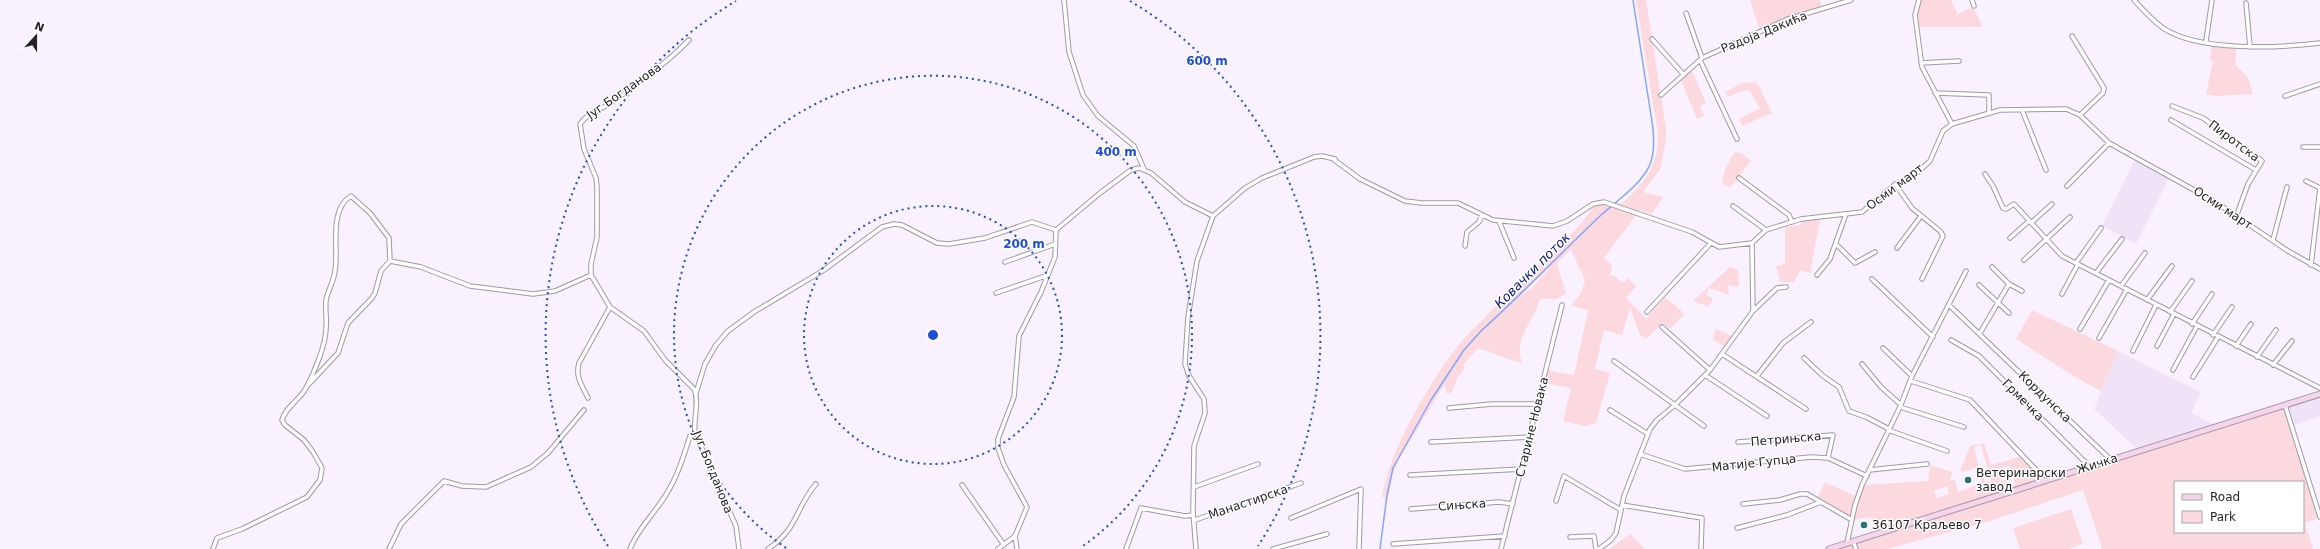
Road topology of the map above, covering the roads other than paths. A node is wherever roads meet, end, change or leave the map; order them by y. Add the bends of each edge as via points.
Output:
1 (1064, 0) edge
2 (1851, 0) edge
3 (1919, 0) edge
4 (1972, 0) edge
5 (2134, 0) edge
6 (2212, 0) edge
7 (2246, 3) dead end
8 (1974, 6) dead end
9 (1686, 13) dead end
10 (2072, 36) dead end
11 (1652, 38) dead end
12 (689, 40) dead end
13 (2206, 41) junction
14 (2320, 43) edge
15 (2250, 47) junction
16 (1701, 59) junction
17 (1959, 61) dead end
18 (1921, 63) junction
19 (1684, 75) junction
20 (2320, 84) edge
21 (1935, 93) junction
22 (1661, 95) dead end
23 (2285, 96) dead end
24 (2172, 106) dead end
25 (2022, 110) junction
26 (1989, 112) junction
27 (2080, 115) junction
28 (2171, 120) dead end
29 (1952, 124) junction
30 (1737, 139) dead end
31 (2110, 142) junction
32 (2303, 147) dead end
33 (2320, 147) edge
34 (1330, 157) junction
35 (1335, 159) dead end
36 (1144, 169) junction
37 (2046, 170) dead end
38 (2256, 170) junction
39 (1985, 174) dead end
40 (1739, 178) dead end
41 (2306, 181) dead end
42 (1895, 184) junction
43 (2067, 186) dead end
44 (2287, 187) dead end
45 (2320, 188) edge
46 (2052, 204) dead end
47 (1734, 206) dead end
48 (1846, 214) junction
49 (1482, 215) junction
50 (1213, 216) junction
51 (1921, 216) junction
52 (2070, 217) dead end
53 (2236, 217) junction
54 (1499, 220) junction
55 (1792, 222) junction
56 (2030, 222) junction
57 (2101, 228) dead end
58 (1056, 230) junction
59 (1766, 230) junction
60 (2010, 238) dead end
61 (2122, 239) dead end
62 (2046, 240) junction
63 (2273, 240) junction
64 (1752, 243) junction
65 (1055, 244) junction
66 (1710, 244) junction
67 (1836, 245) junction
68 (1465, 246) dead end
69 (1897, 248) dead end
70 (1875, 252) dead end
71 (2145, 253) dead end
72 (1514, 258) dead end
73 (2024, 260) dead end
74 (390, 261) junction
75 (1005, 262) dead end
76 (2077, 263) junction
77 (2310, 265) junction
78 (2172, 266) dead end
79 (1992, 267) dead end
80 (2320, 269) edge
81 (1966, 271) dead end
82 (2096, 273) junction
83 (591, 275) junction
84 (1048, 275) junction
85 (1817, 275) dead end
86 (1922, 278) dead end
87 (1872, 279) dead end
88 (2109, 280) junction
89 (2192, 280) dead end
90 (2009, 284) junction
91 (1979, 285) dead end
92 (2121, 286) junction
93 (1786, 287) dead end
94 (2127, 289) junction
95 (2022, 291) dead end
96 (996, 293) dead end
97 (2062, 294) dead end
98 (2212, 294) dead end
99 (2147, 300) junction
100 (1998, 302) junction
101 (1562, 305) dead end
102 (1949, 305) junction
103 (2156, 305) junction
104 (610, 306) junction
105 (2232, 307) dead end
106 (1753, 311) junction
107 (1647, 312) dead end
108 (2009, 313) dead end
109 (2172, 313) junction
110 (1811, 322) dead end
111 (2192, 324) junction
112 (2251, 324) dead end
113 (2197, 326) junction
114 (1662, 327) dead end
115 (2080, 329) dead end
116 (2276, 330) dead end
117 (1980, 333) junction
118 (2213, 335) junction
119 (2218, 337) junction
120 (1933, 338) junction
121 (2099, 338) dead end
122 (1951, 340) dead end
123 (2292, 341) dead end
124 (2158, 346) dead end
125 (2236, 346) junction
126 (1883, 348) dead end
127 (2133, 351) dead end
128 (1722, 354) junction
129 (2257, 357) junction
130 (1804, 358) dead end
131 (1614, 361) dead end
132 (1862, 364) dead end
133 (2273, 365) junction
134 (1710, 370) junction
135 (2173, 370) dead end
136 (1705, 375) junction
137 (1758, 376) junction
138 (1912, 376) junction
139 (2193, 377) dead end
140 (1910, 381) junction
141 (2320, 388) edge
142 (305, 390) junction
143 (696, 393) junction
144 (2320, 394) edge
145 (588, 398) dead end
146 (1538, 404) junction
147 (1675, 405) junction
148 (2285, 405) junction
149 (1901, 406) junction
150 (1449, 408) dead end
151 (1806, 409) dead end
152 (584, 410) dead end
153 (1610, 410) dead end
154 (1767, 416) dead end
155 (1704, 426) dead end
156 (1964, 427) dead end
157 (1888, 429) junction
158 (695, 433) junction
159 (1648, 434) junction
160 (1529, 437) junction
161 (1431, 442) dead end
162 (1738, 442) dead end
163 (1947, 450) dead end
164 (1640, 454) junction
165 (1828, 458) junction
166 (2110, 460) junction
167 (1258, 464) dead end
168 (1927, 464) dead end
169 (2090, 467) junction
170 (1522, 469) junction
171 (1869, 470) junction
172 (1410, 475) dead end
173 (1867, 476) junction
174 (2043, 481) junction
175 (816, 484) dead end
176 (1301, 484) dead end
177 (962, 485) dead end
178 (1194, 487) junction
179 (1556, 501) dead end
180 (1821, 502) junction
181 (1513, 504) junction
182 (1743, 504) dead end
183 (1622, 505) junction
184 (1411, 509) dead end
185 (1621, 510) junction
186 (1193, 515) junction
187 (2320, 517) edge
188 (1291, 518) dead end
189 (1195, 520) junction
190 (1852, 520) junction
191 (1737, 528) dead end
192 (1327, 534) dead end
193 (1015, 536) junction
194 (1505, 536) junction
195 (1570, 537) dead end
196 (1853, 541) junction
197 (1847, 543) junction
198 (1393, 544) dead end
199 (1004, 545) junction
200 (213, 549) edge
201 (389, 549) edge
202 (630, 549) edge
203 (739, 549) edge
204 (768, 549) edge
205 (998, 549) edge
206 (1018, 549) edge
207 (1126, 549) edge
208 (1196, 549) edge
209 (1273, 549) edge
210 (1359, 549) edge
211 (1501, 549) edge
212 (1598, 549) edge
213 (1701, 549) edge
214 (1829, 549) edge
215 (1856, 549) edge

1 - 36 street via 1069,52 1083,95 1098,116 1134,146
2 - 16 street, Радоја Дакића via 1788,19
3 - 18 street via 1915,15
4 - 8 street
5 - 13 street via 2153,20 2167,30
6 - 13 street
7 - 15 street
9 - 16 street
10 - 27 street via 2104,88 2103,93
11 - 19 street
12 - 83 street, Југ Богданова via 675,54 612,102 598,112 584,117 580,124 584,150 597,186 597,237 590,264
13 - 15 street
14 - 15 street
16 - 19 street, Радоја Дакића
16 - 30 street
17 - 18 street
18 - 21 street
19 - 22 street, Радоја Дакића
20 - 23 street
21 - 26 street via 1989,95
21 - 29 street
24 - 38 street, Пиротска via 2203,118 2241,144 2262,161
25 - 26 street, Осми март
25 - 27 street, Осми март via 2066,109
25 - 37 street
26 - 29 street, Осми март
27 - 31 street, Осми март
28 - 38 street
29 - 42 street, Осми март via 1943,131 1930,160 1917,173
31 - 43 street
31 - 53 street, Осми март via 2214,201
32 - 33 street
34 - 35 street
34 - 49 street via 1360,179 1405,201 1458,203
34 - 50 street via 1314,157 1262,178 1245,188
36 - 50 street via 1185,202
36 - 58 street via 1131,170 1094,197
38 - 53 street, Пиротска
39 - 56 street via 2003,208 2014,204
40 - 55 street via 1789,215
41 - 45 street
42 - 48 street, Осми март via 1862,212
42 - 51 street
44 - 63 street
45 - 77 street
46 - 56 street
47 - 59 street
48 - 55 street, Осми март via 1814,216
48 - 67 street
49 - 54 street
49 - 68 street via 1479,222 1467,232
50 - 178 street via 1197,261 1188,317 1185,364 1189,376 1204,399 1205,413 1194,446
51 - 69 street
51 - 86 street via 1940,231 1942,236
52 - 62 street
53 - 63 street, Осми март
54 - 66 street via 1552,226 1593,204 1607,202 1692,232
54 - 72 street
55 - 59 street, Осми март
56 - 60 street
56 - 62 street
57 - 76 street
58 - 65 street
58 - 143 street, Југ Богданова via 1032,222 985,238 949,244 937,243 902,225 882,227 824,270 765,304 728,331 704,364
59 - 64 street, Осми март
61 - 82 street
62 - 73 street
62 - 76 street via 2062,256
63 - 77 street, Осми март
64 - 66 street via 1722,248
64 - 106 street
65 - 75 street
65 - 84 street via 1055,257
66 - 107 street
67 - 70 street via 1854,263
67 - 85 street via 1830,259
71 - 92 street
74 - 83 street via 421,266 470,286 533,294 555,291
74 - 142 street via 381,271 372,298 348,324 338,353
74 - 142 street via 389,238 370,213 351,196 344,203 338,218 337,259 335,273 328,289 325,337
76 - 82 street
76 - 97 street
77 - 80 street, Осми март
78 - 99 street
79 - 90 street
81 - 102 street
82 - 88 street
83 - 104 street
84 - 96 street
84 - 193 street via 1019,336 1014,398 998,439 998,448 1004,465 1027,507
87 - 120 street
88 - 92 street
88 - 115 street
89 - 109 street
90 - 95 street
90 - 100 street
91 - 100 street
92 - 94 street
93 - 106 street via 1777,288
94 - 99 street
94 - 121 street
98 - 111 street
99 - 103 street
100 - 108 street
100 - 117 street
101 - 146 street, Старине Новака
102 - 117 street, Кордунска
102 - 120 street
103 - 109 street
103 - 127 street
104 - 143 street via 644,331 665,360
104 - 145 street via 577,370 581,386
105 - 118 street
106 - 128 street
109 - 111 street
109 - 124 street
110 - 137 street via 1783,343
111 - 113 street
112 - 125 street
113 - 118 street
113 - 135 street
114 - 134 street
116 - 129 street
117 - 166 street, Кордунска
118 - 119 street
119 - 125 street
119 - 139 street
120 - 138 street
122 - 169 street, Грмечка via 1979,356
123 - 133 street
125 - 129 street
126 - 138 street
128 - 134 street
128 - 137 street
129 - 133 street
130 - 157 street via 1839,387 1849,411
131 - 147 street
132 - 149 street via 1881,388
133 - 141 street
134 - 136 street
136 - 147 street
136 - 154 street
137 - 151 street
138 - 140 street
140 - 149 street
140 - 174 street via 1970,400 2039,473
142 - 200 street via 292,403 282,420 304,440 322,468 316,486 307,497 242,530 217,538
143 - 158 street, Југ Богданова
144 - 148 main road, Жичка
146 - 150 street via 1492,404
146 - 160 street, Старине Новака
147 - 155 street
147 - 159 street via 1657,420
148 - 166 main road, Жичка
148 - 187 street
149 - 156 street
149 - 157 street
152 - 201 street via 548,453 531,468 486,487 462,486 444,481 401,524
153 - 159 street
157 - 163 street
157 - 171 street
158 - 202 street via 690,436 667,493
158 - 203 street, Југ Богданова via 736,526
159 - 164 street
160 - 161 street
160 - 170 street, Старине Новака
162 - 165 street, Петрињска via 1833,435
164 - 165 street, Матије Гупца via 1685,470 1811,457
164 - 183 street
165 - 173 street, Матије Гупца
166 - 169 main road, Жичка
167 - 178 street
168 - 171 street
169 - 174 main road, Жичка
170 - 172 street
170 - 181 street, Старине Новака
171 - 173 street
173 - 190 street via 1854,505
174 - 196 main road, Жичка
175 - 204 street via 807,494 791,528
176 - 189 street, Манастирска
177 - 199 street
178 - 186 street
179 - 185 street via 1564,476
180 - 182 street via 1807,494 1800,494 1780,500
180 - 190 street
180 - 191 street via 1786,515
181 - 184 street, Сињска via 1499,502
181 - 194 street, Старине Новака
183 - 185 street
183 - 213 street via 1702,518
185 - 212 street via 1613,537
186 - 189 street
186 - 207 street via 1185,516 1141,508
188 - 210 street via 1361,489
189 - 208 street
190 - 197 street
192 - 209 street
193 - 199 street
193 - 206 street
194 - 198 street
194 - 211 street, Старине Новака
195 - 212 street via 1594,536
196 - 197 main road, Жичка
196 - 215 street
197 - 214 main road, Жичка
199 - 205 street

